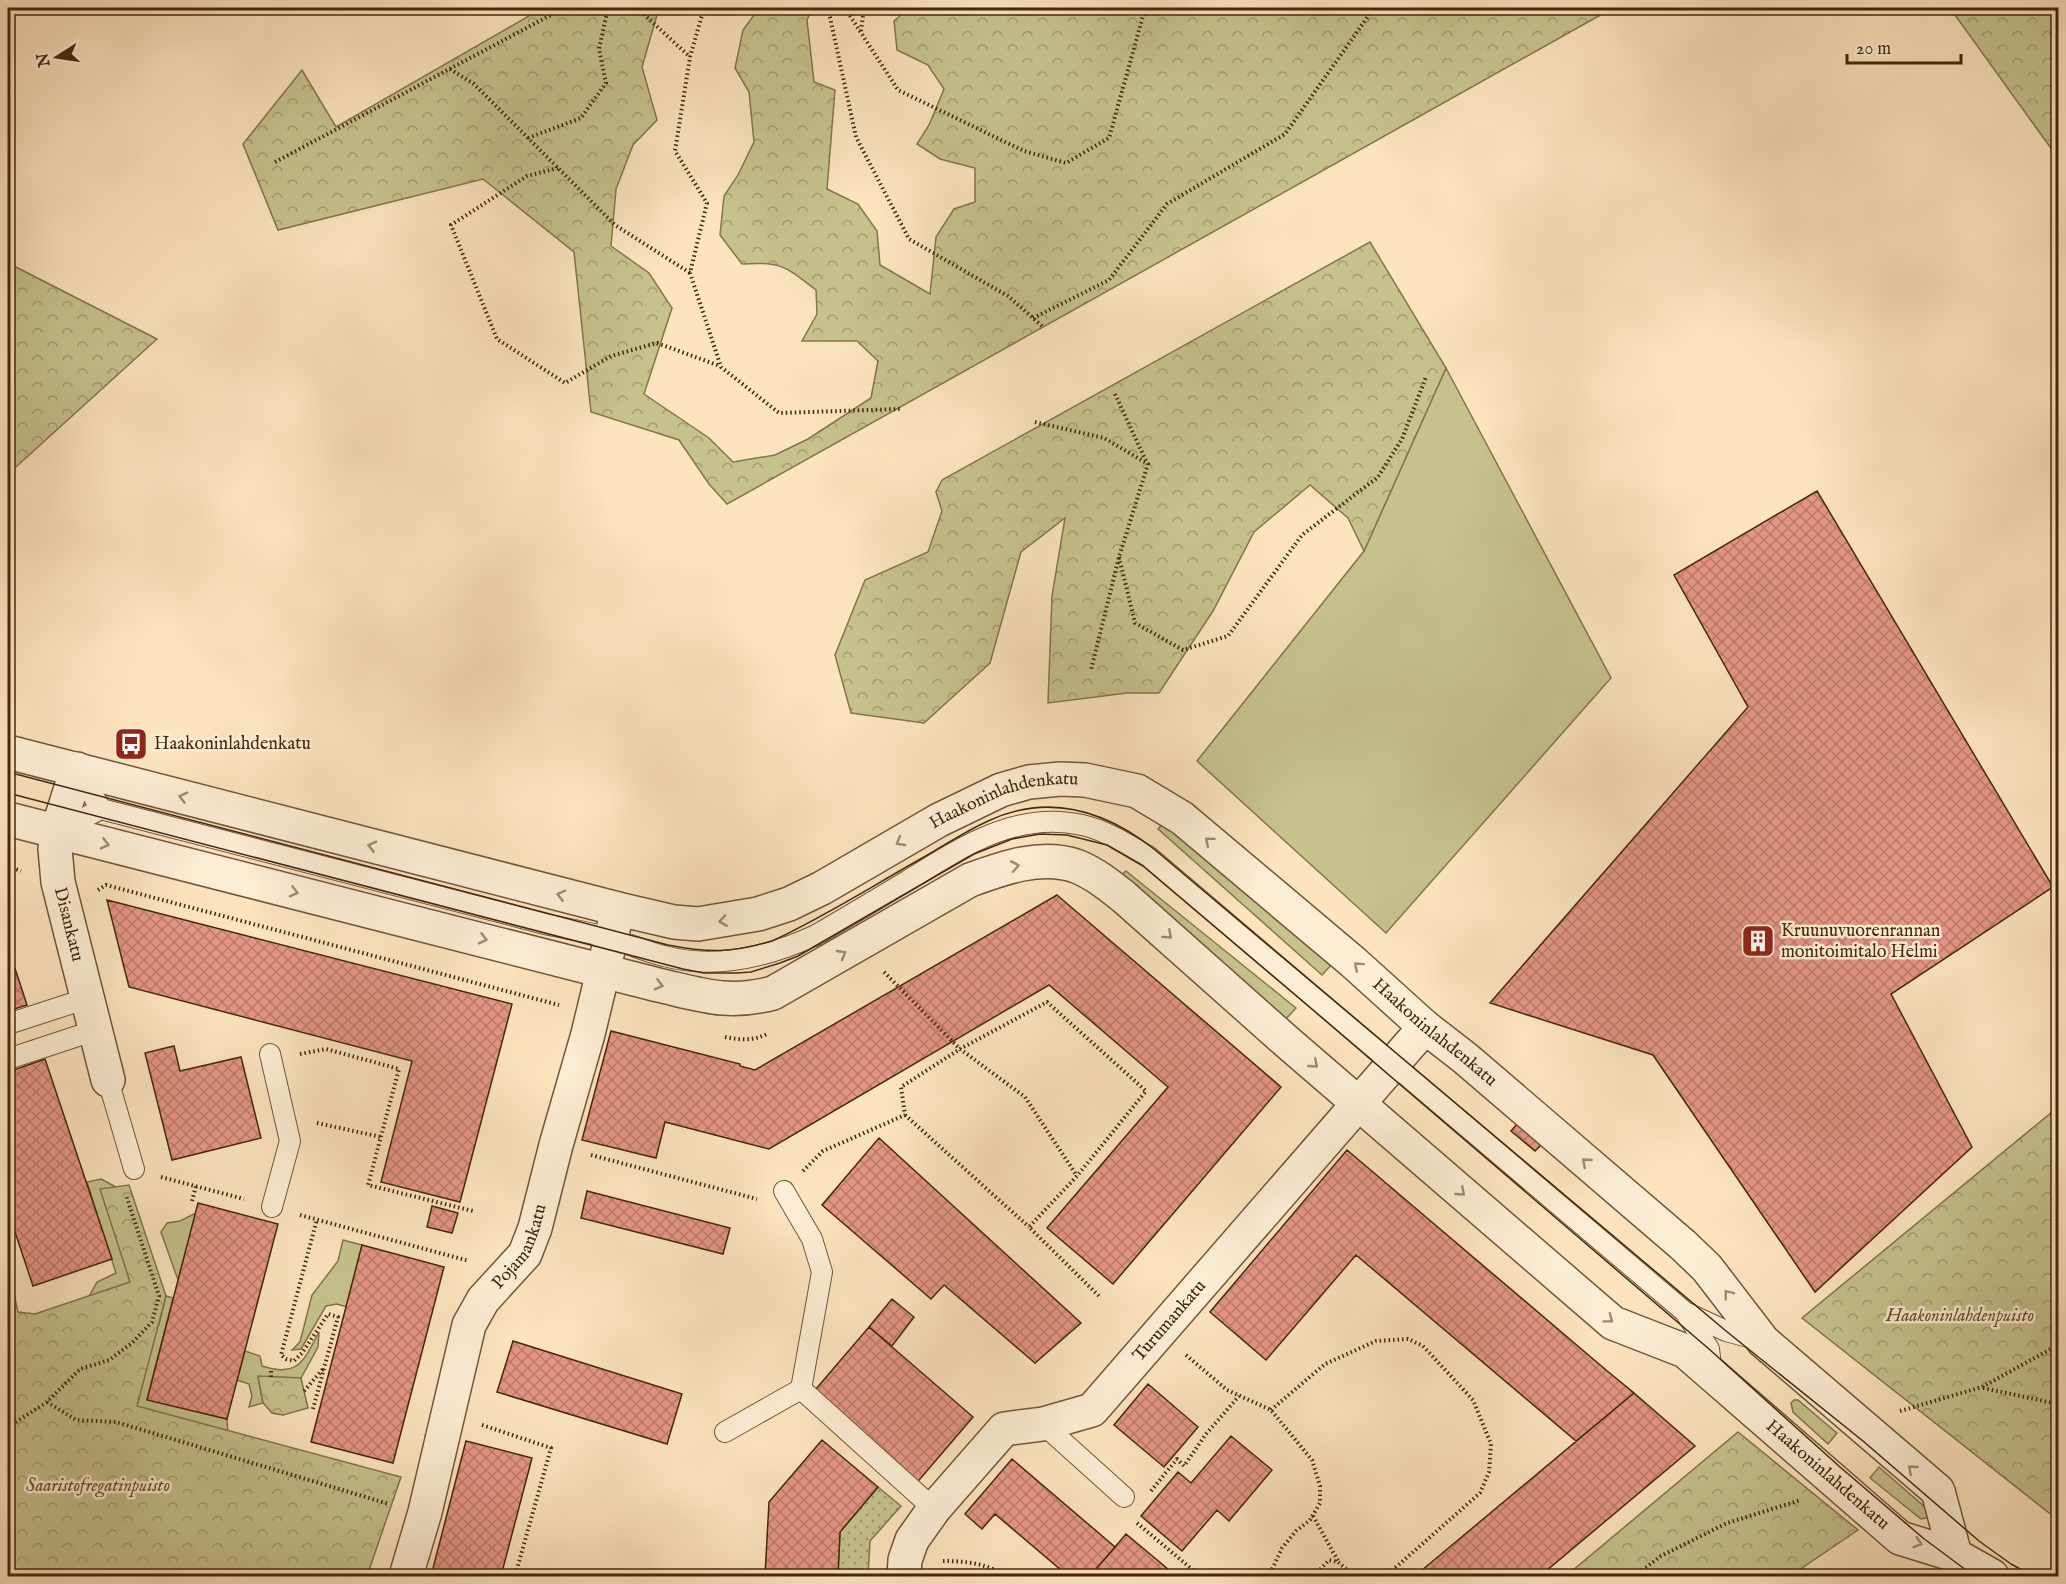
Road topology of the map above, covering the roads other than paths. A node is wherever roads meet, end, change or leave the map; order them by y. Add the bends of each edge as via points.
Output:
1 (8, 752) edge
2 (77, 769) junction
3 (101, 809) junction
4 (8, 819) edge
5 (57, 832) junction
6 (614, 923) junction
7 (603, 970) junction
8 (88, 998) junction
9 (8, 1024) edge
10 (1425, 1027) junction
11 (96, 1030) junction
12 (271, 1057) road end
13 (8, 1059) edge
14 (1392, 1065) junction
15 (108, 1080) joint
16 (1360, 1104) junction
17 (134, 1169) road end
18 (784, 1191) road end
19 (272, 1207) road end
20 (1685, 1312) junction
21 (1763, 1341) junction
22 (1712, 1373) junction
23 (801, 1389) junction
24 (1043, 1424) junction
25 (725, 1432) dead end
26 (1124, 1497) road end
27 (934, 1509) junction
28 (1955, 1555) junction
29 (904, 1568) edge
30 (406, 1576) edge
31 (1992, 1576) edge

1 - 2 street, Haakoninlahdenkatu
2 - 3 lane
2 - 5 street, Disankatu
6 -> 2 street, Haakoninlahdenkatu
3 - 5 lane
3 - 6 lane, Haakoninlahdenkatu via 545,924
4 - 5 street, Haakoninlahdenkatu
5 -> 7 street, Haakoninlahdenkatu
5 - 8 street, Disankatu via 58,882
6 - 7 street, Pojamankatu
10 -> 6 street, Haakoninlahdenkatu via 1182,818 1137,791 1085,780 1029,782 1001,790 939,820 822,888 758,914 698,924
6 - 14 lane, Haakoninlahdenkatu via 666,957 731,961 760,955 816,935 986,836 1030,823 1082,825 1148,856
7 -> 16 street, Haakoninlahdenkatu via 724,999 754,998 795,981 970,880 1003,868 1054,862 1076,866 1124,897
7 - 30 street, Pojamankatu via 536,1228 525,1254 483,1300 469,1325
8 - 9 lane
8 - 11 street, Disankatu
10 - 14 street, Turumankatu
21 -> 10 street, Haakoninlahdenkatu via 1699,1260
11 - 13 lane
11 - 15 street, Disankatu
12 - 19 lane via 290,1141
14 - 16 street, Turumankatu
14 - 20 lane, Haakoninlahdenkatu
15 - 17 lane
16 -> 22 street, Haakoninlahdenkatu via 1613,1323 1685,1352
16 - 24 street, Turumankatu via 1092,1410
18 - 23 lane via 812,1239 822,1272
20 - 21 lane, Haakoninlahdenkatu via 1726,1332
20 - 22 lane, Haakoninlahdenkatu via 1709,1349
28 -> 21 street, Haakoninlahdenkatu via 1938,1491
22 -> 28 street, Haakoninlahdenkatu via 1900,1538
23 - 25 lane
23 - 27 lane
24 - 26 lane
24 - 27 street, Turumankatu via 1004,1429
27 - 29 street, Turumankatu via 912,1540
28 - 31 street, Haakoninlahdenkatu

